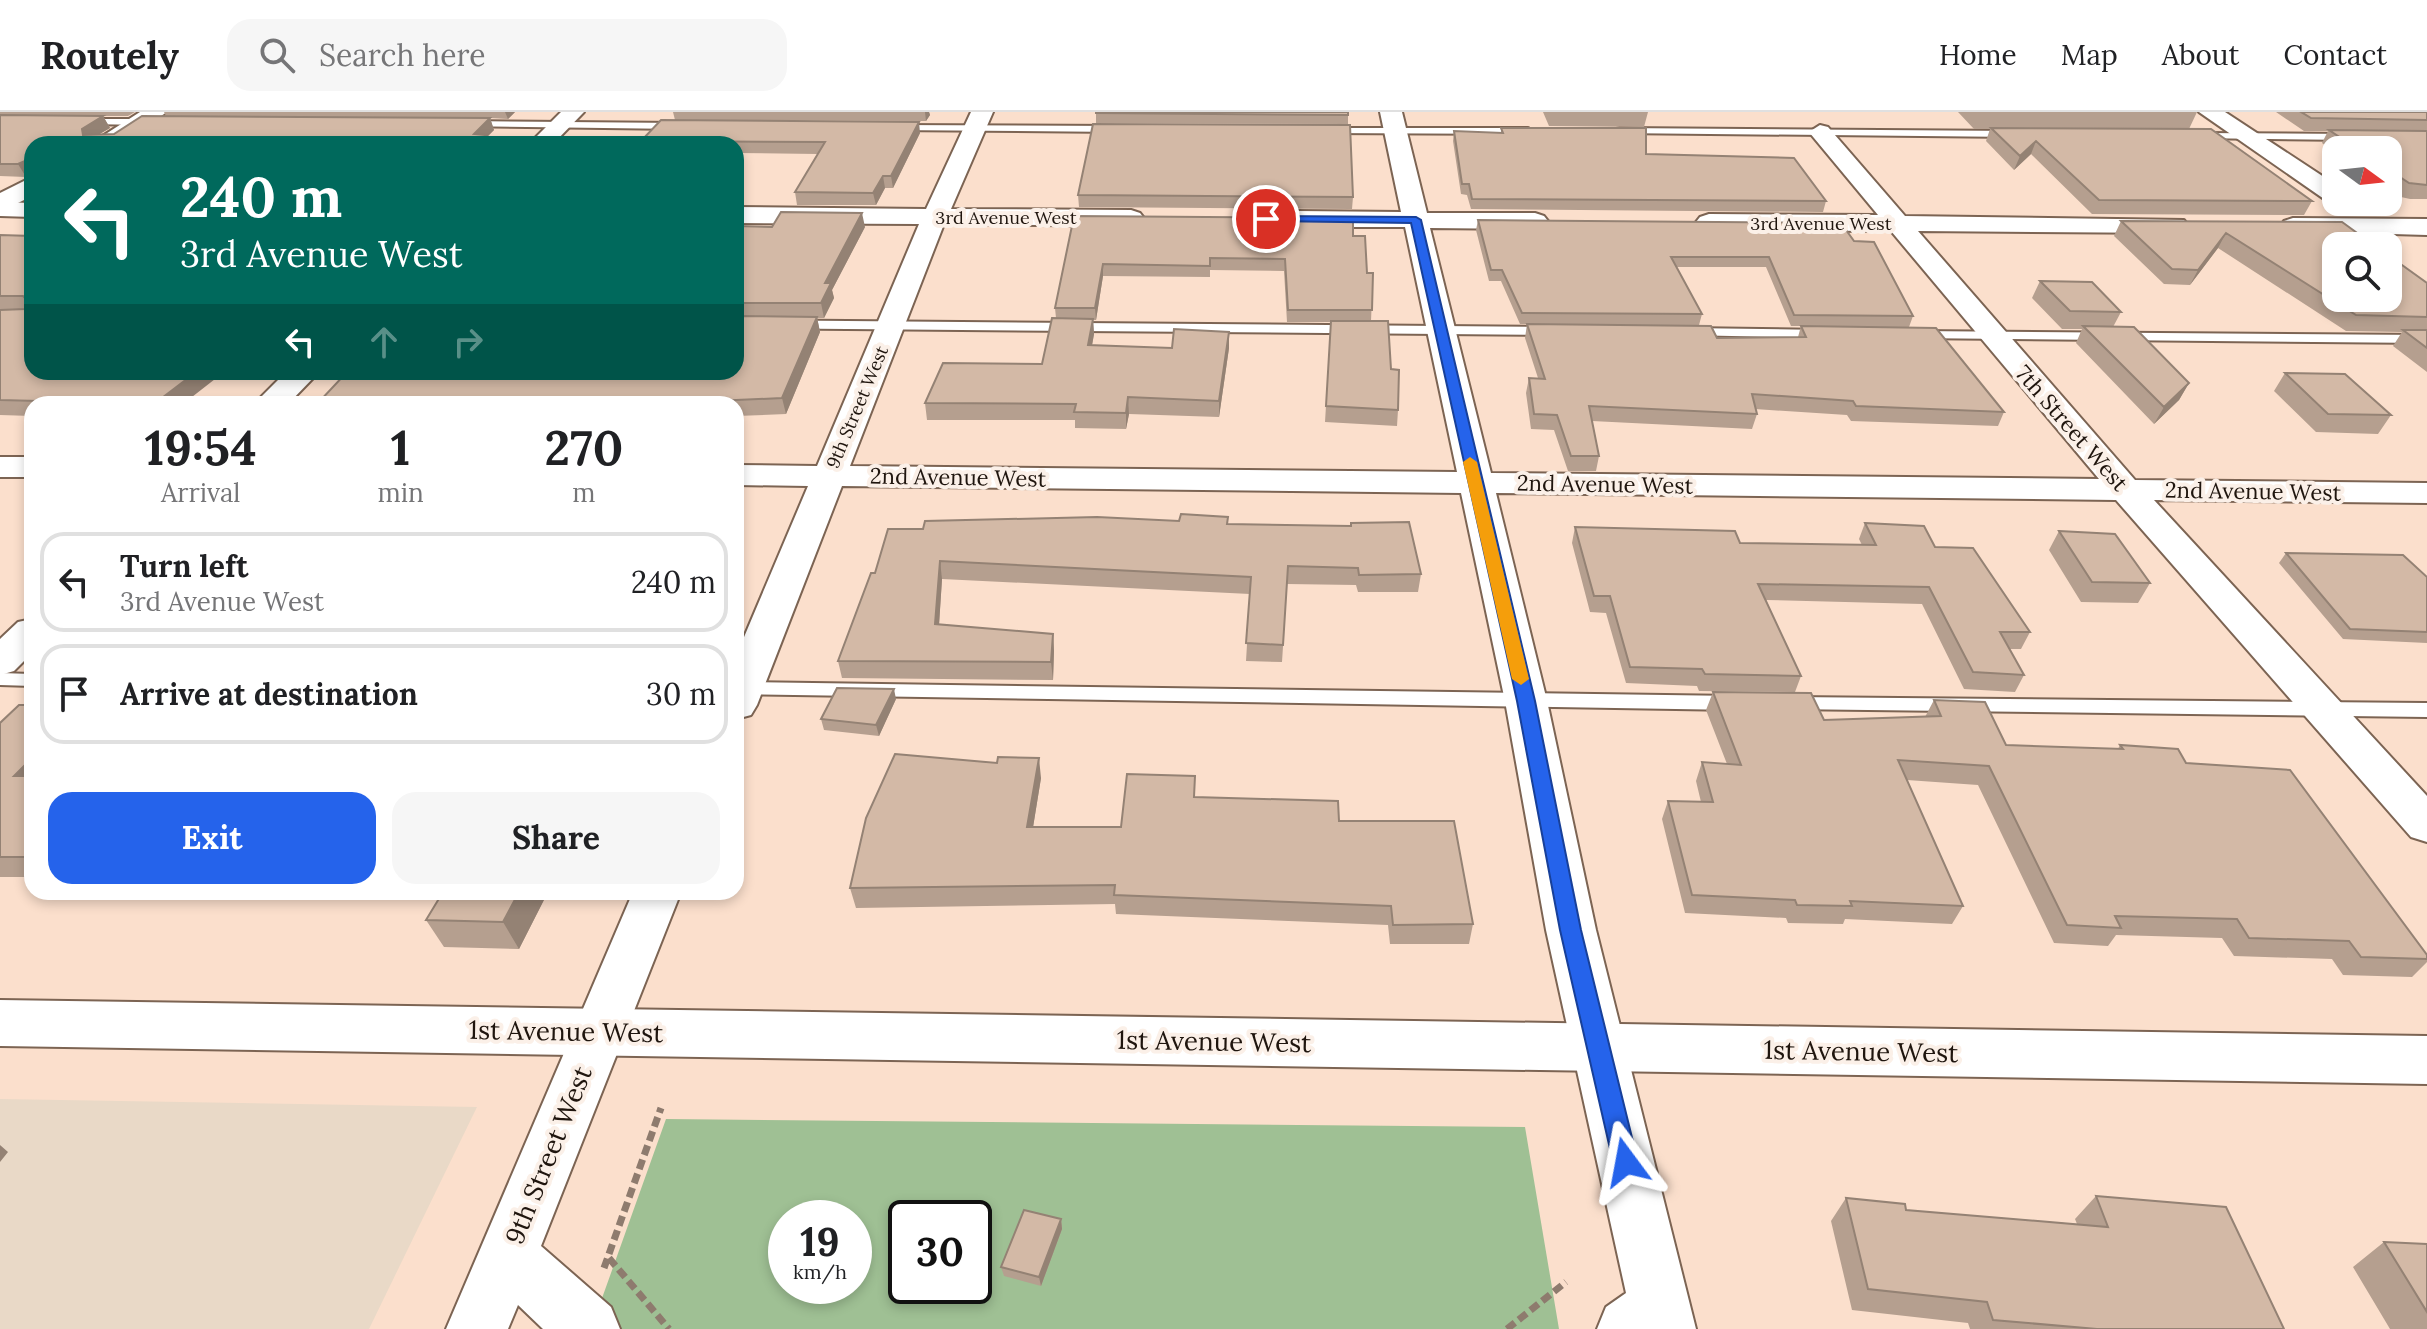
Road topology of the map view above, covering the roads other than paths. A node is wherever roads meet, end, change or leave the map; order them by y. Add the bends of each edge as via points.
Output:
1 (2210, 112) edge
2 (155, 119) edge
3 (566, 119) edge
4 (978, 120) edge
5 (62, 121) edge
6 (1393, 121) edge
7 (450, 124) edge
8 (692, 126) edge
9 (880, 127) edge
10 (1131, 129) edge
11 (1318, 130) edge
12 (1534, 131) edge
13 (1612, 131) edge
14 (1820, 132) junction
15 (2026, 134) edge
16 (119, 136) edge
17 (548, 136) edge
18 (2184, 136) edge
19 (2247, 136) junction
20 (2322, 137) edge
21 (2322, 187) edge
22 (24, 190) edge
23 (0, 207) edge
24 (24, 209) edge
25 (744, 215) edge
26 (935, 216) junction
27 (2365, 216) edge
28 (1152, 218) edge
29 (1276, 219) edge
30 (1416, 220) junction
31 (1556, 221) edge
32 (1680, 222) edge
33 (1897, 223) junction
34 (2194, 226) edge
35 (2272, 226) edge
36 (2381, 227) junction
37 (2421, 238) edge
38 (744, 324) edge
39 (890, 326) junction
40 (1441, 330) junction
41 (1567, 331) edge
42 (1677, 332) edge
43 (1834, 334) edge
44 (1897, 334) edge
45 (1992, 335) junction
46 (2427, 339) edge
47 (296, 380) edge
48 (278, 396) edge
49 (0, 467) edge
50 (24, 467) edge
51 (744, 475) edge
52 (828, 476) junction
53 (1475, 483) junction
54 (2125, 489) junction
55 (2427, 493) edge
56 (24, 639) edge
57 (0, 662) edge
58 (0, 679) edge
59 (744, 679) edge
60 (24, 680) edge
61 (744, 694) edge
62 (1526, 701) junction
63 (2325, 709) junction
64 (2427, 710) edge
65 (2427, 825) edge
66 (654, 900) edge
67 (0, 1023) edge
68 (599, 1031) junction
69 (1598, 1047) junction
70 (2427, 1060) edge
71 (507, 1255) junction
72 (1651, 1322) edge
73 (587, 1327) edge
74 (477, 1329) edge

1 - 19 street
2 - 5 lane
2 - 16 street
3 - 7 lane
3 - 8 lane
3 - 17 street
4 - 9 lane
4 - 10 lane
4 - 26 street, 9th Street West
6 - 11 lane
6 - 12 lane
6 - 30 street
13 - 14 lane
14 - 15 lane
14 - 33 street, 7th Street West
18 - 19 lane
19 - 20 lane
19 - 21 street
22 - 23 street
23 - 24 street
25 - 26 street, 3rd Avenue West
26 - 28 street, 3rd Avenue West
26 - 39 street, 9th Street West
27 - 36 street
29 - 30 street
30 - 31 street
30 - 40 street
32 - 33 street, 3rd Avenue West
33 - 34 street, 3rd Avenue West
33 - 45 street, 7th Street West
35 - 36 street
36 - 37 street
38 - 39 lane
39 - 40 lane
39 - 52 street, 9th Street West
40 - 41 lane
40 - 53 street
42 - 43 lane
44 - 45 lane
45 - 46 lane
45 - 54 street, 7th Street West
47 - 48 street
49 - 50 street
51 - 52 street, 2nd Avenue West
52 - 53 street, 2nd Avenue West
52 - 59 street, 9th Street West
53 - 54 street, 2nd Avenue West
53 - 62 street
54 - 55 street, 2nd Avenue West
54 - 63 street, 7th Street West
56 - 57 street
58 - 60 lane
61 - 62 lane
62 - 63 lane
62 - 69 street
63 - 64 lane
63 - 65 street, 7th Street West
66 - 68 street, 9th Street West
67 - 68 street, 1st Avenue West
68 - 69 street, 1st Avenue West
68 - 71 street, 9th Street West
69 - 70 street, 1st Avenue West
69 - 72 street
71 - 73 street
71 - 74 street, 9th Street West

